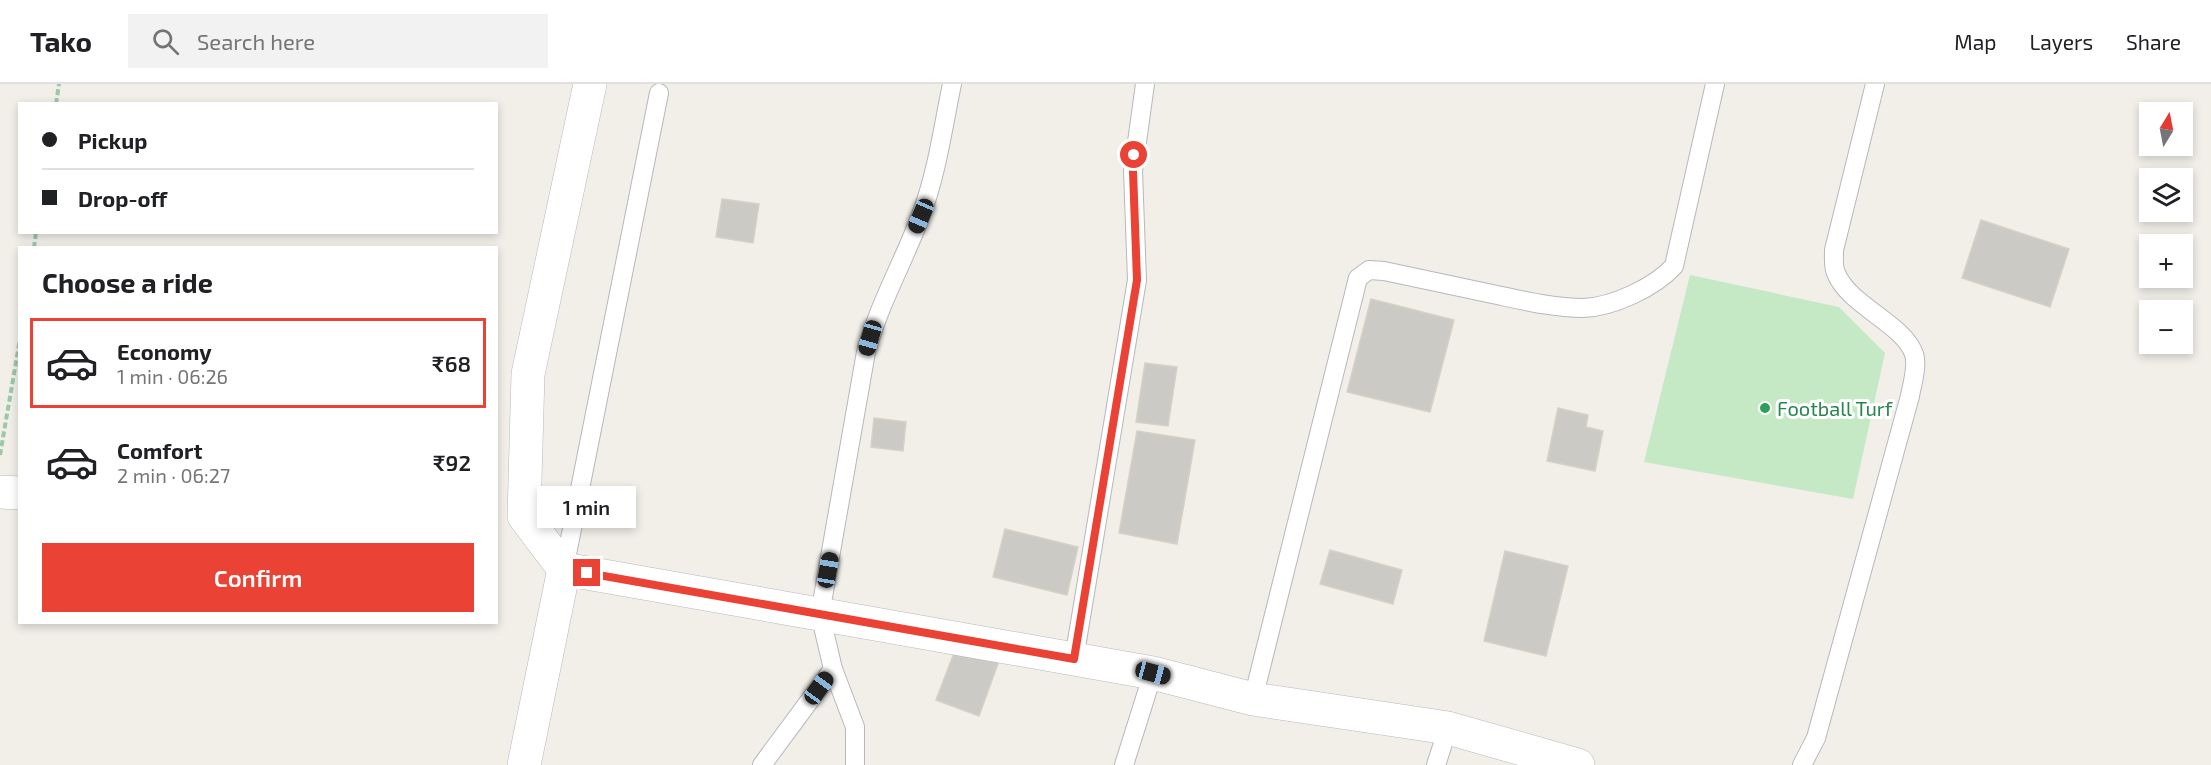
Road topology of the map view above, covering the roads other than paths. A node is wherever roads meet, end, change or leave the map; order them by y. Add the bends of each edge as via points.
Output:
1 (590, 84) edge
2 (952, 84) edge
3 (1145, 84) edge
4 (1715, 84) edge
5 (1875, 84) edge
6 (659, 93) dead end
7 (0, 492) edge
8 (18, 493) edge
9 (564, 569) junction
10 (820, 614) junction
11 (1074, 659) junction
12 (833, 669) junction
13 (1153, 673) junction
14 (1253, 699) junction
15 (1448, 728) junction
16 (524, 765) edge
17 (762, 765) edge
18 (855, 765) edge
19 (1124, 765) edge
20 (1436, 765) edge
21 (1578, 765) edge
22 (1802, 765) edge

1 - 9 street via 528,374 524,516
2 - 10 lane via 931,186 874,323 866,352
3 - 11 lane via 1133,171 1137,280
4 - 14 lane via 1674,266 1663,278 1620,298 1585,308 1545,305 1384,271 1369,270 1358,278
5 - 22 lane via 1834,250 1835,272 1848,291 1904,339 1914,355 1913,376 1816,738
6 - 9 lane
7 - 8 street
9 - 10 street
9 - 16 street
10 - 11 street
10 - 12 lane
11 - 13 street
12 - 17 lane
12 - 18 lane via 855,726
13 - 14 street
13 - 19 lane
14 - 15 street
15 - 20 lane
15 - 21 street

